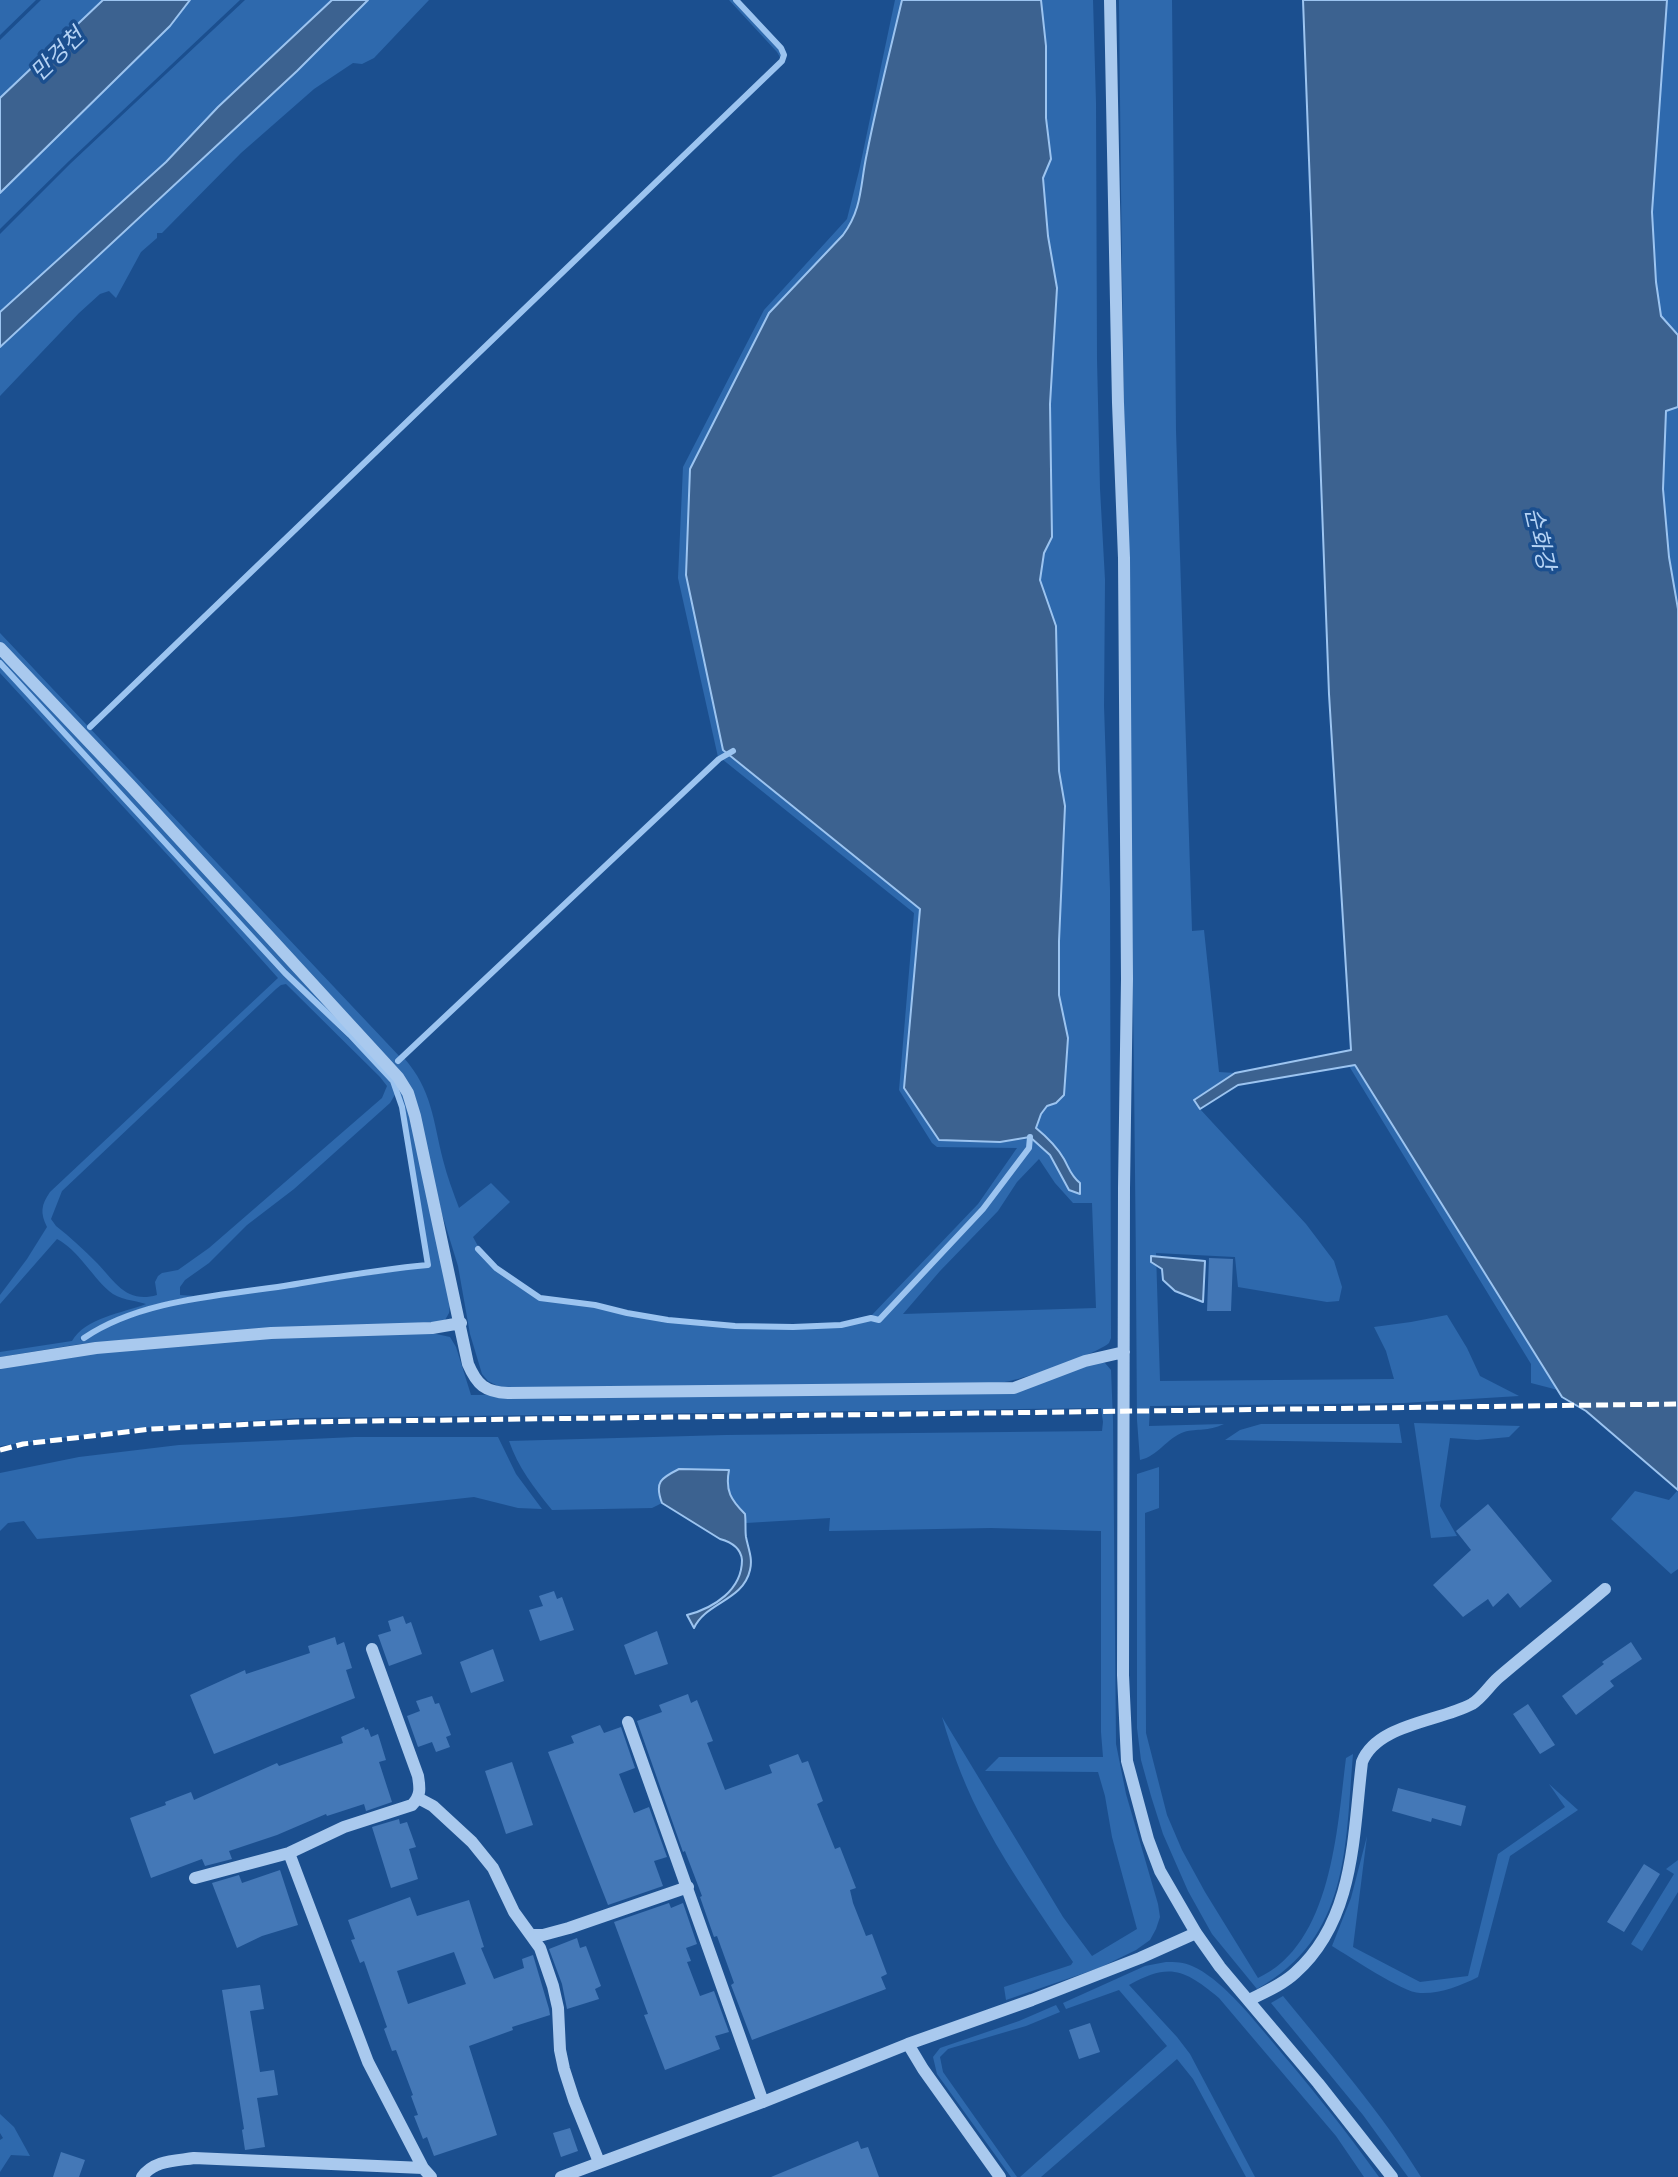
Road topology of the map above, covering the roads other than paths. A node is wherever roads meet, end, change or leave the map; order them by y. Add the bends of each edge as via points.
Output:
1 (1110, 0) edge
2 (0, 648) edge
3 (461, 1323) junction
4 (1124, 1352) junction
5 (0, 1363) edge
6 (1605, 1589) dead end
7 (372, 1648) dead end
8 (628, 1722) dead end
9 (418, 1798) junction
10 (289, 1853) junction
11 (195, 1878) dead end
12 (688, 1887) junction
13 (1195, 1933) junction
14 (531, 1936) junction
15 (1249, 2000) junction
16 (908, 2044) junction
17 (763, 2102) junction
18 (599, 2162) junction
19 (427, 2172) edge
20 (142, 2177) edge
21 (561, 2177) edge
22 (1000, 2177) edge
23 (1392, 2177) edge

1 - 4 street via 1124,558
2 - 3 street via 398,1076 415,1116
3 - 4 street via 475,1380 508,1393 1014,1388
3 - 5 street via 211,1338 96,1348
4 - 13 street via 1127,1762 1160,1871
6 - 15 street via 1474,1703 1398,1731 1365,1753 1349,1870 1330,1926 1294,1974
7 - 9 street via 418,1776
8 - 12 street
9 - 10 street via 411,1805 344,1827
9 - 14 street via 472,1842 493,1868
10 - 11 street
10 - 19 street via 368,2062
12 - 14 street via 569,1928
12 - 17 street
13 - 15 street
13 - 16 street via 1128,1963
14 - 18 street via 553,1986 564,2069
15 - 23 street
16 - 17 street
16 - 22 street
17 - 18 street
18 - 21 street
19 - 20 street via 194,2158 158,2164

